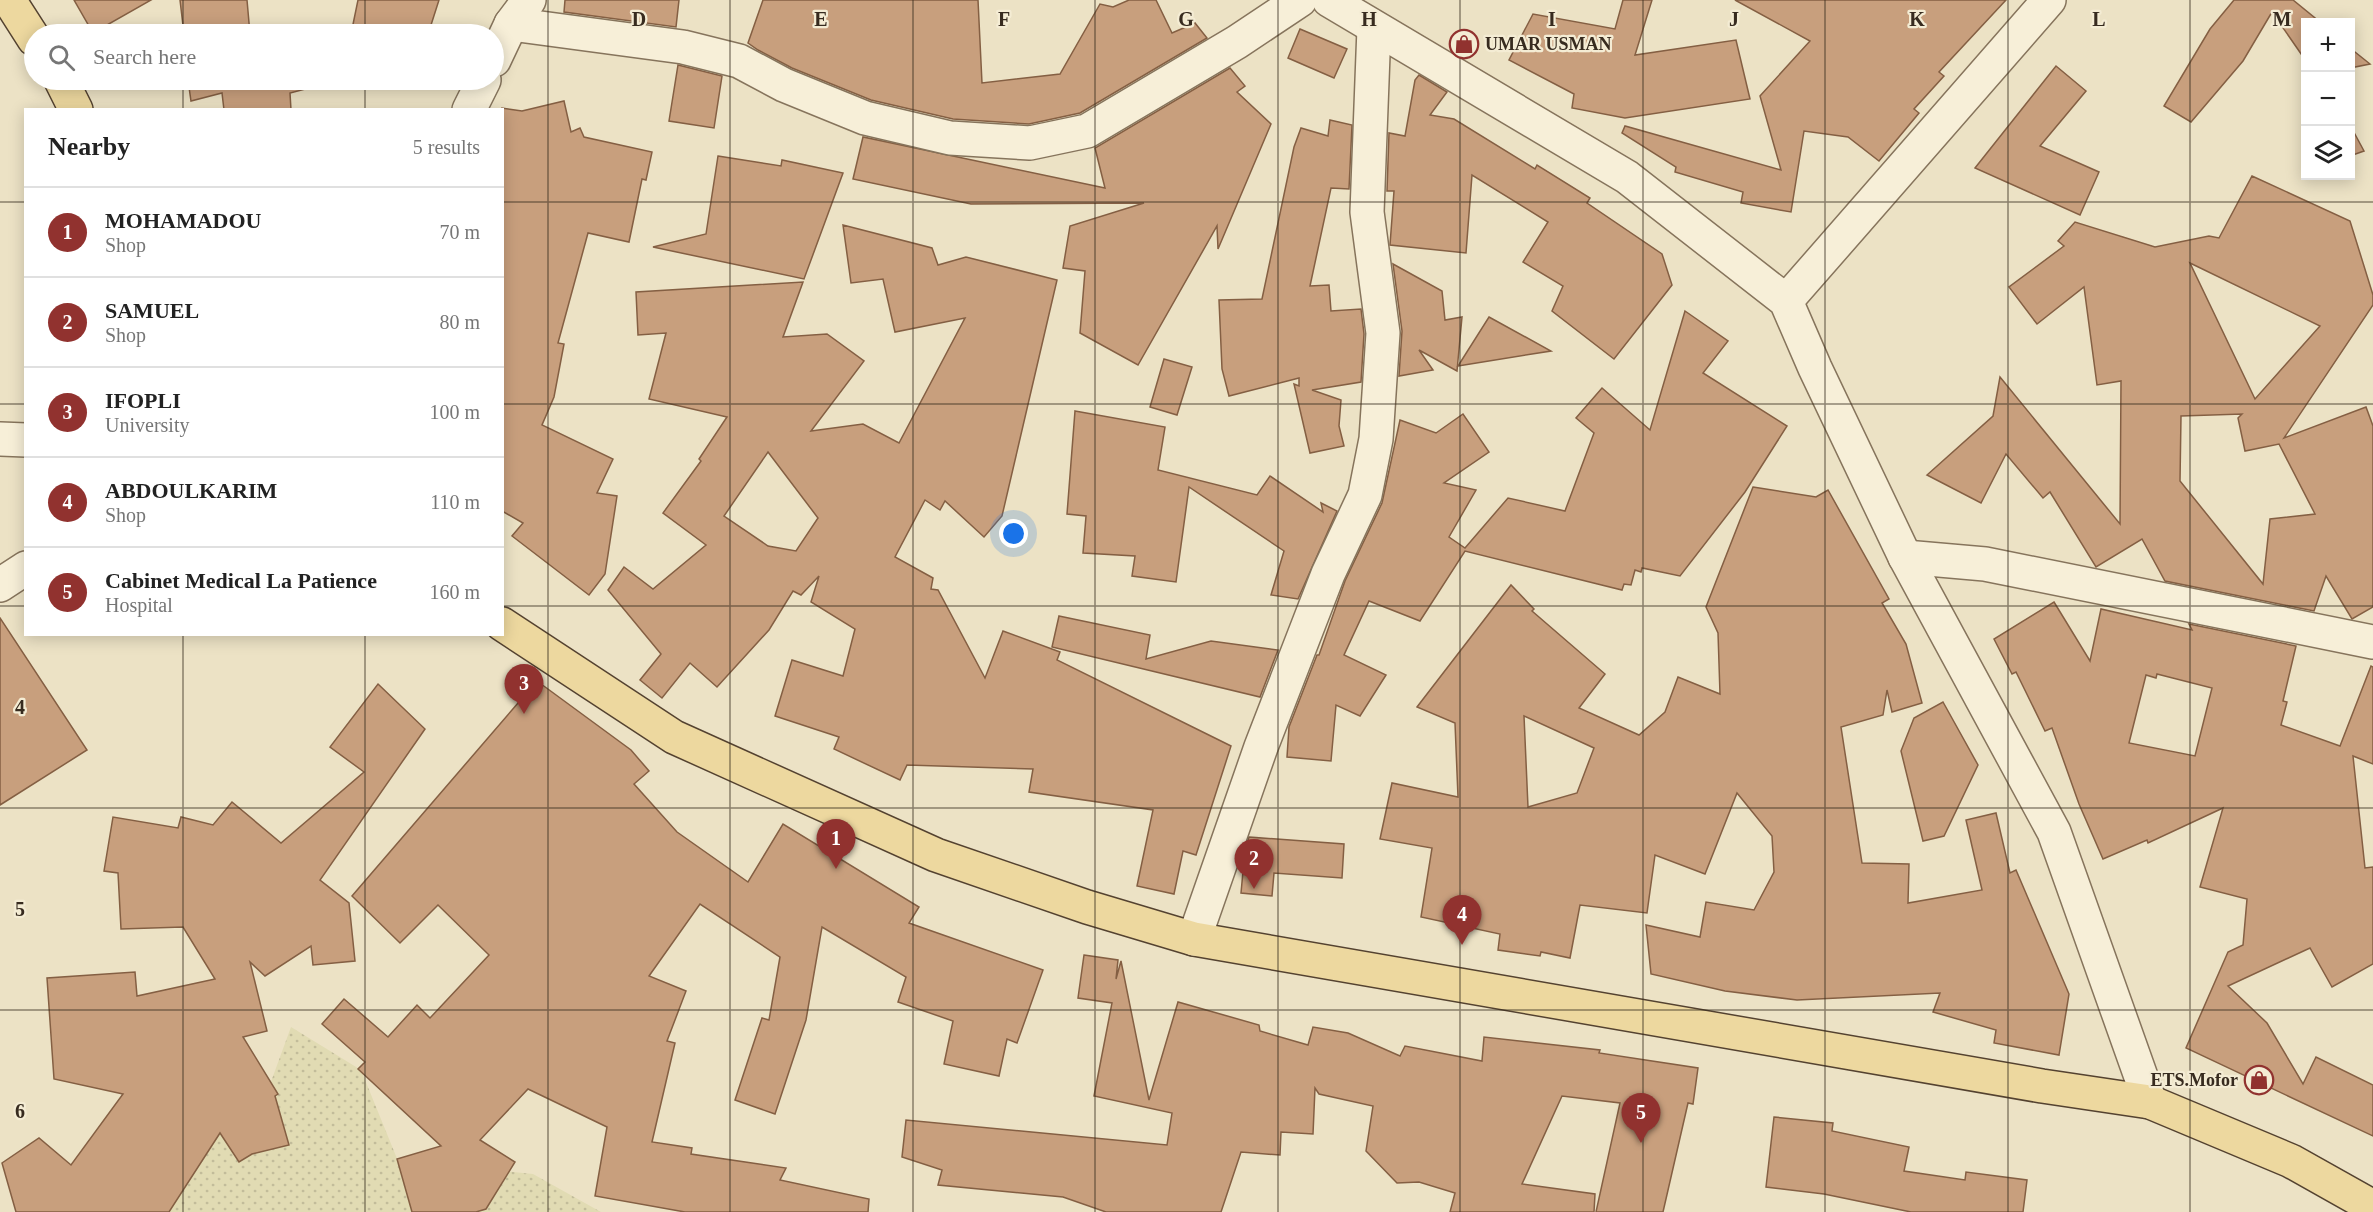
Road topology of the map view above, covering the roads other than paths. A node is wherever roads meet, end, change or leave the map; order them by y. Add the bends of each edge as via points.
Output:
1 (1299, 0) edge
2 (1329, 0) edge
3 (2049, 0) edge
4 (12, 5) edge
5 (520, 12) edge
6 (24, 24) edge
7 (1374, 28) junction
8 (504, 42) edge
9 (66, 90) edge
10 (479, 90) edge
11 (75, 108) edge
12 (470, 108) edge
13 (1786, 301) junction
14 (0, 439) edge
15 (24, 440) edge
16 (1905, 557) junction
17 (24, 569) edge
18 (0, 585) edge
19 (504, 625) edge
20 (2373, 642) edge
21 (1194, 939) junction
22 (2150, 1102) junction
23 (2373, 1207) edge

1 - 5 street via 1237,42 1087,131 1030,142 950,138 865,118 784,85 739,61
2 - 7 street
3 - 13 street
4 - 6 main road
5 - 8 street
7 - 13 street via 1628,177
7 - 21 street via 1367,212 1383,333 1372,462 1365,495 1328,574 1282,693
9 - 11 main road
10 - 12 street
13 - 16 street
14 - 15 street
16 - 20 street via 1985,564
16 - 22 street via 2054,832
17 - 18 street
19 - 21 main road via 674,737 936,855
21 - 22 main road
22 - 23 main road via 2290,1161

